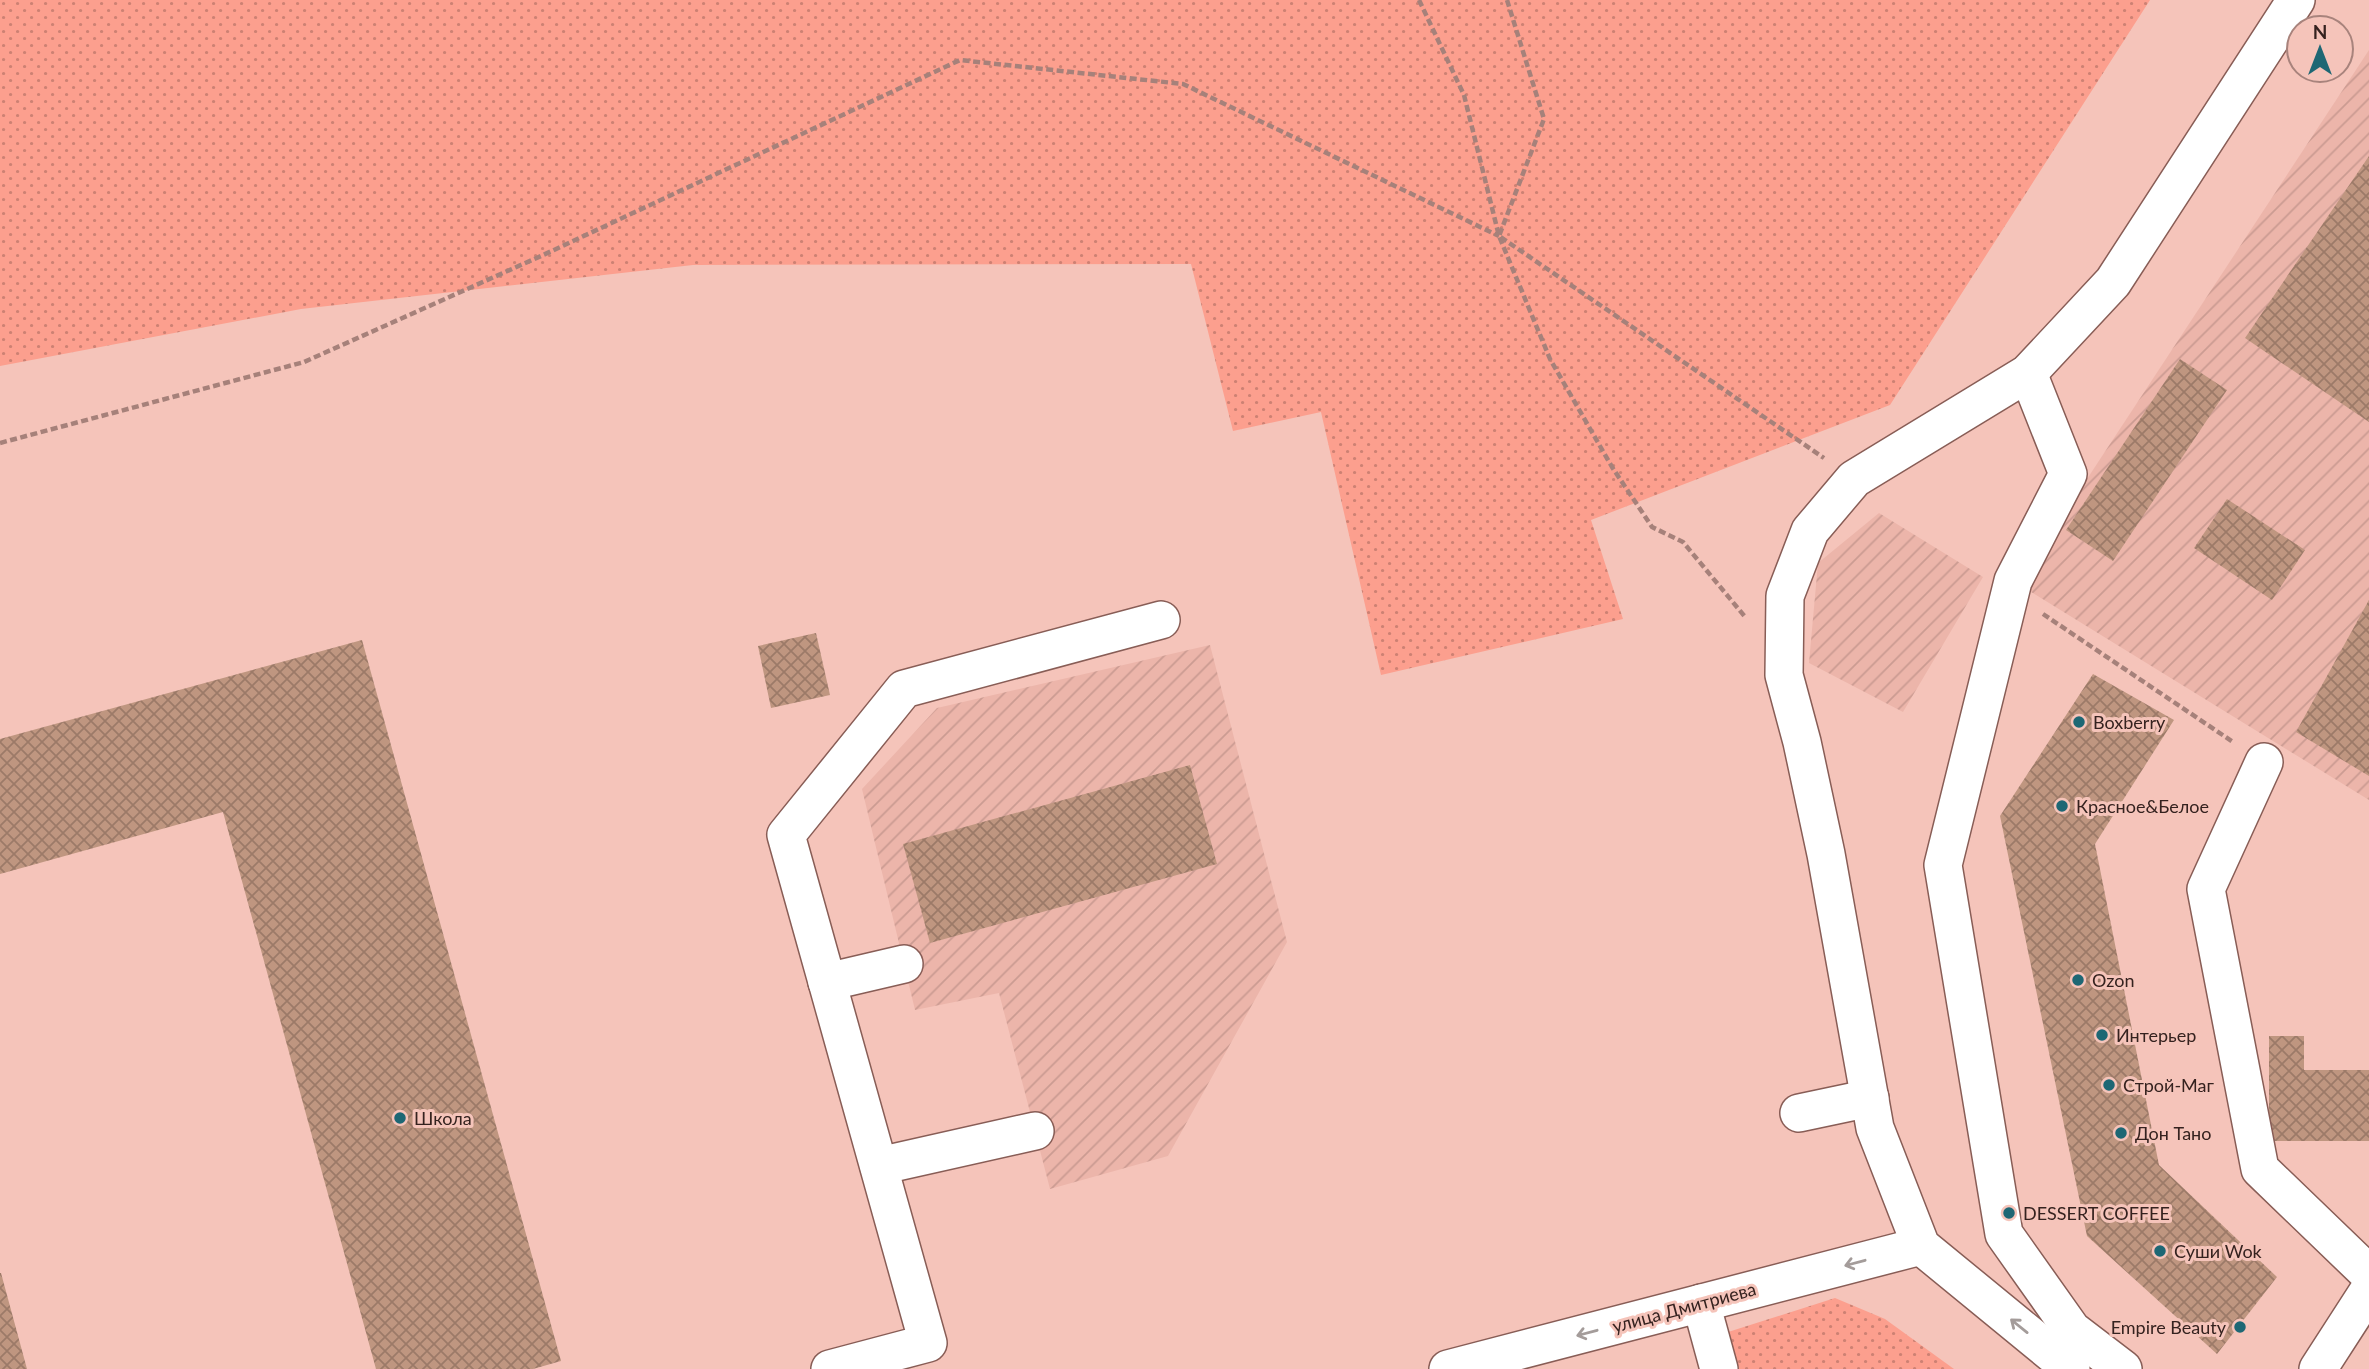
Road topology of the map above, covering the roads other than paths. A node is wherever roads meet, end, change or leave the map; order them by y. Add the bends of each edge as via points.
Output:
1 (2296, 0) edge
2 (2028, 373) junction
3 (1161, 620) dead end
4 (2264, 762) road end
5 (904, 964) dead end
6 (827, 982) junction
7 (1870, 1098) junction
8 (1799, 1113) dead end
9 (1035, 1131) dead end
10 (878, 1166) junction
11 (1921, 1246) junction
12 (2369, 1274) edge
13 (2369, 1290) edge
14 (1701, 1303) junction
15 (830, 1369) edge
16 (1448, 1369) edge
17 (1719, 1369) edge
18 (2071, 1369) edge
19 (2123, 1369) edge
20 (2318, 1369) edge

1 - 2 street via 2113,282
2 - 7 street via 1854,479 1810,531 1785,596 1784,675 1826,853
2 - 19 street via 2068,474 2013,581 1943,865 2004,1234 2072,1330
3 - 6 street via 904,689 786,835
4 - 12 street via 2206,889 2260,1169
5 - 6 street
6 - 10 street
7 - 8 street
7 - 11 street via 1875,1128
9 - 10 street
10 - 15 street via 928,1343
11 -> 14 street, улица Дмитриева
18 -> 11 street
13 - 20 street
14 -> 16 street, улица Дмитриева
14 - 17 street

